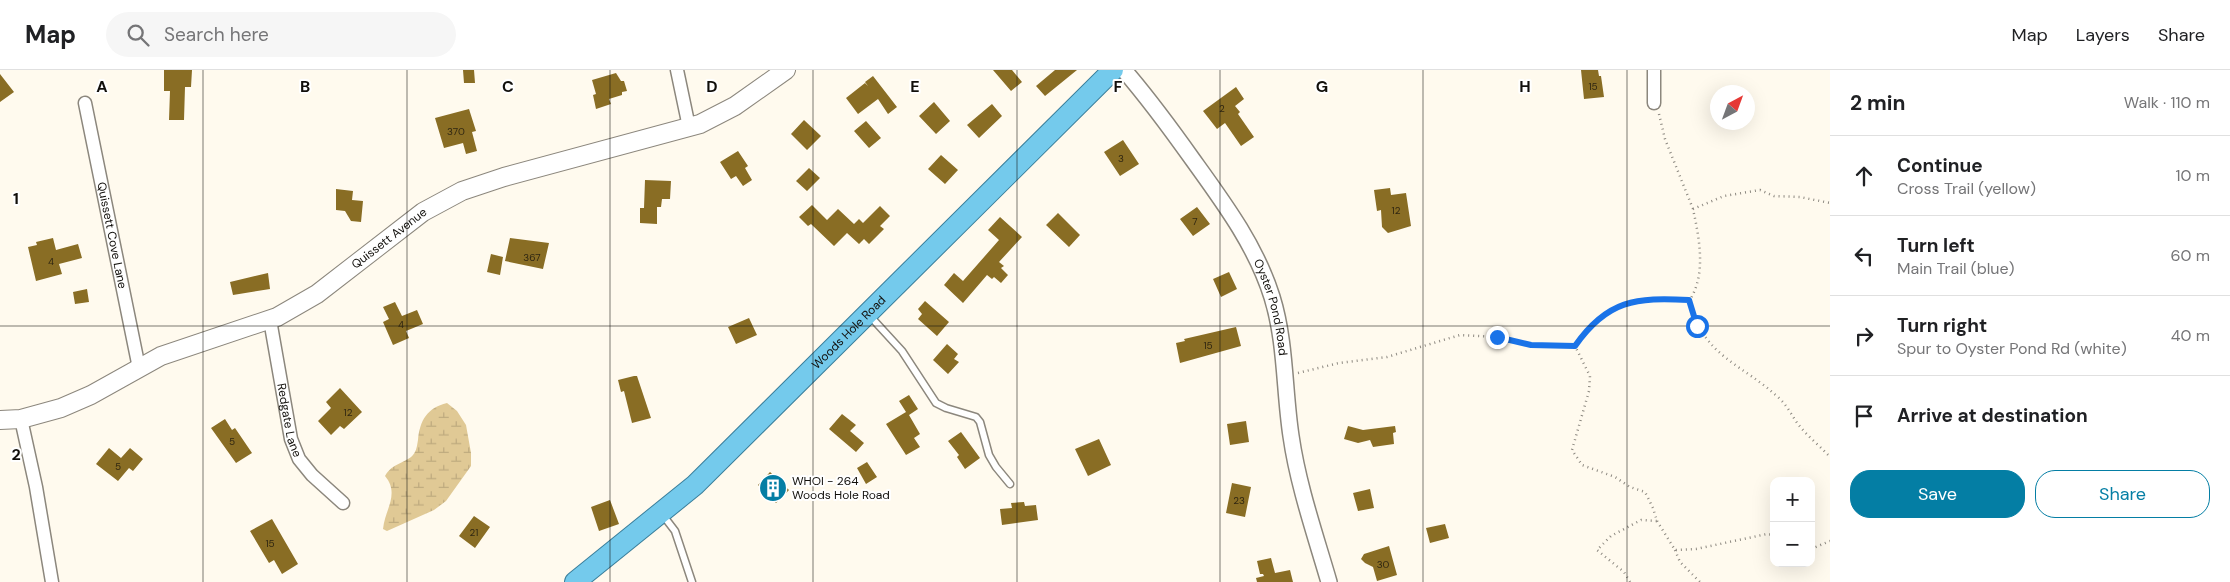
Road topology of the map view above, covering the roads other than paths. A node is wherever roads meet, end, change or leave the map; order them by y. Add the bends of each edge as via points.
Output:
1 (677, 70) edge
2 (786, 70) edge
3 (1113, 70) edge
4 (1124, 70) edge
5 (1654, 70) edge
6 (1654, 103) road end
7 (85, 104) dead end
8 (689, 127) junction
9 (868, 314) junction
10 (270, 320) junction
11 (139, 368) junction
12 (21, 418) junction
13 (0, 420) edge
14 (1010, 484) dead end
15 (343, 503) dead end
16 (661, 513) junction
17 (52, 582) edge
18 (575, 582) edge
19 (692, 582) edge
20 (1329, 582) edge

1 - 8 street
2 - 8 main road, Quissett Avenue via 727,111
3 - 9 highway, Woods Hole Road
4 - 20 street, Oyster Pond Road via 1239,226 1273,298 1294,451
5 - 6 street
7 - 11 street, Quissett Cove Lane
8 - 10 main road, Quissett Avenue via 504,177 456,194 423,212 317,294
9 - 14 lane via 902,351 936,403 976,417 989,455
9 - 16 highway, Woods Hole Road via 702,479
10 - 11 main road, Quissett Avenue via 177,350
10 - 15 street, Redgate Lane via 291,439 299,459
11 - 12 main road, Quissett Avenue via 72,404
12 - 13 main road, Quissett Avenue
12 - 17 street
16 - 18 highway, Woods Hole Road
16 - 19 lane via 675,531

